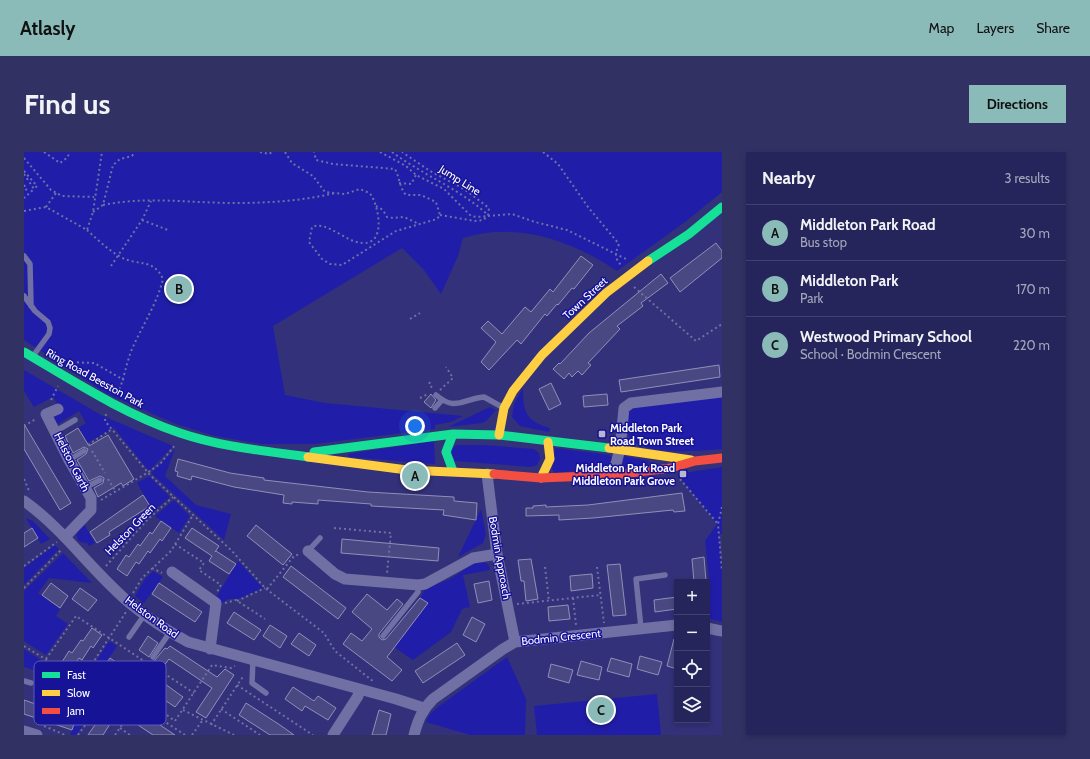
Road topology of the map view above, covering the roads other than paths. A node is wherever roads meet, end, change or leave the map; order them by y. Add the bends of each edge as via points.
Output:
1 (722, 207) edge
2 (24, 256) edge
3 (24, 296) edge
4 (32, 306) junction
5 (24, 352) edge
6 (32, 357) junction
7 (722, 392) edge
8 (436, 394) road end
9 (442, 400) junction
10 (435, 408) dead end
11 (504, 408) junction
12 (58, 409) road end
13 (74, 420) dead end
14 (56, 431) junction
15 (453, 434) junction
16 (499, 435) junction
17 (548, 442) junction
18 (620, 449) junction
19 (84, 451) road end
20 (297, 455) junction
21 (722, 458) edge
22 (69, 460) junction
23 (695, 461) junction
24 (454, 471) junction
25 (487, 474) junction
26 (613, 475) junction
27 (541, 478) junction
28 (100, 480) dead end
29 (84, 488) junction
30 (24, 501) edge
31 (320, 538) dead end
32 (67, 540) junction
33 (308, 551) joint
34 (497, 554) junction
35 (172, 572) dead end
36 (665, 575) dead end
37 (418, 585) junction
38 (145, 614) junction
39 (674, 625) edge
40 (641, 628) junction
41 (710, 629) edge
42 (722, 631) edge
43 (170, 632) junction
44 (383, 636) dead end
45 (129, 637) dead end
46 (515, 642) junction
47 (210, 649) junction
48 (154, 656) dead end
49 (253, 660) junction
50 (24, 681) edge
51 (31, 683) dead end
52 (360, 689) junction
53 (266, 693) dead end
54 (424, 708) junction
55 (24, 731) edge
56 (37, 735) edge
57 (333, 735) edge
58 (414, 735) edge

1 - 11 street, Town Street via 689,234 606,293 542,355 513,391
2 - 4 lane via 30,264
3 - 4 lane
4 - 6 lane via 48,322 50,328 49,334
5 - 6 street, Ring Road Beeston Park
6 - 20 street, Ring Road Beeston Park via 112,404 143,418 194,436 247,449
7 - 18 street via 631,403 624,408
8 - 9 lane
9 - 10 lane
9 - 11 lane via 456,404 484,397
11 - 16 street, Town Street
12 - 14 street, Helston Garth via 46,414
13 - 14 lane
14 - 22 street, Helston Garth
15 - 16 street, Ring Road Beeston Park
15 - 20 street, Ring Road Beeston Park
15 - 24 street via 446,446 445,457
16 - 17 street, Ring Road Beeston Park
17 - 18 street, Ring Road Beeston Park
17 - 27 street via 550,459
18 - 23 street, Ring Road Beeston Park
18 - 26 street
19 - 22 lane
20 - 24 street, Ring Road Beeston Park via 407,470
21 - 23 street
22 - 29 street, Helston Garth
23 - 26 street, Ring Road Beeston Park via 671,468
24 - 25 street, Ring Road Beeston Park
25 - 27 street, Ring Road Beeston Park
25 - 34 street, Bodmin Approach
26 - 27 street, Ring Road Beeston Park
28 - 29 lane
29 - 32 street, Helston Garth via 91,498 91,510
30 - 32 street, Helston Road
31 - 33 lane
32 - 38 street, Helston Road via 129,602
33 - 37 street via 335,574 346,579
34 - 37 street via 473,558 425,584
34 - 46 street, Bodmin Approach
35 - 47 street via 213,605
36 - 40 lane via 636,579
37 - 44 lane via 418,592
38 - 43 street, Helston Road
38 - 45 lane
39 - 40 street, Bodmin Crescent
40 - 46 street, Bodmin Crescent
41 - 42 street
43 - 47 street, Helston Road via 188,642
43 - 48 lane
46 - 54 street, Bodmin Crescent
47 - 49 street, Helston Road
49 - 52 street, Helston Road
49 - 53 lane via 252,683
50 - 51 lane
52 - 54 street, Helston Road
52 - 57 street
54 - 58 street, Bodmin Crescent
55 - 56 street

